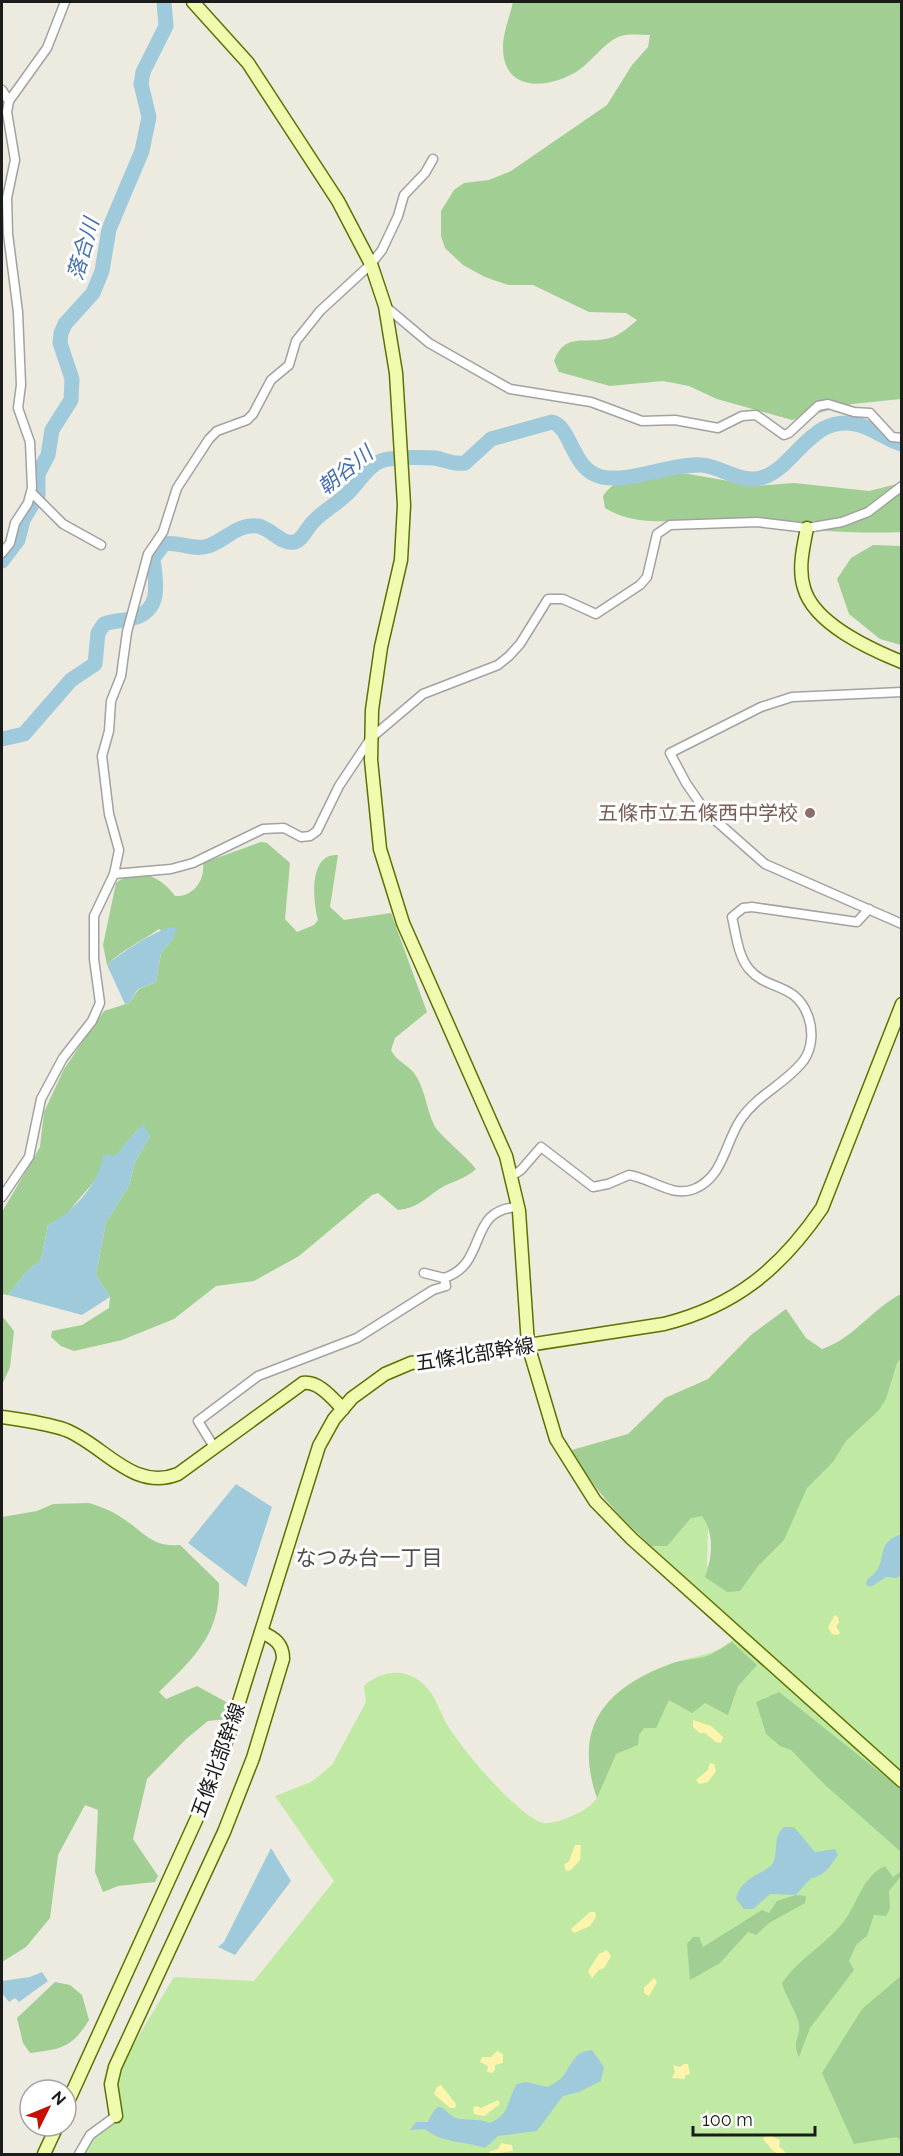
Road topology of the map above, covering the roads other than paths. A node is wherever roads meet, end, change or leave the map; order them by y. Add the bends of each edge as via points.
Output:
1 (65, 2) edge
2 (193, 2) edge
3 (2, 90) edge
4 (9, 101) junction
5 (433, 159) dead end
6 (371, 264) junction
7 (386, 306) junction
8 (902, 438) edge
9 (902, 486) edge
10 (32, 494) junction
11 (807, 528) junction
12 (101, 545) dead end
13 (2, 553) edge
14 (902, 662) edge
15 (902, 692) edge
16 (371, 738) junction
17 (114, 874) junction
18 (869, 909) junction
19 (902, 924) edge
20 (902, 1004) edge
21 (512, 1176) junction
22 (2, 1197) edge
23 (518, 1207) junction
24 (424, 1273) dead end
25 (445, 1282) junction
26 (528, 1345) junction
27 (343, 1409) junction
28 (2, 1417) edge
29 (214, 1447) junction
30 (261, 1632) junction
31 (902, 1781) edge
32 (78, 2080) edge
33 (116, 2116) joint
34 (51, 2138) edge
35 (44, 2154) edge
36 (79, 2154) edge

1 - 4 street via 47,48
2 - 6 street via 255,72 338,201
3 - 4 street
4 - 10 street via 7,112 15,160 7,198 8,234 18,312 18,408 30,442
5 - 6 street via 404,195 387,242
6 - 7 street
6 - 17 street via 320,311 296,341 289,365 271,380 253,414 217,431 182,479 163,532 148,554 131,618 123,669 111,701 102,756 109,813 119,850
7 - 8 street via 429,343 510,390 591,402 642,421 675,420 718,428 742,416 756,415 784,435 810,411 828,404 870,413 892,437
7 - 16 street via 401,451 401,560 377,668
9 - 11 street via 867,513
10 - 12 street via 70,530
10 - 13 street
11 - 14 street via 801,557 807,597 851,638
11 - 16 street via 757,522 663,528 657,534 647,577 640,585 596,614 563,599 548,599 520,644 503,660 423,694
15 - 18 street via 792,697 761,707 670,753 706,812 753,855 785,874
16 - 17 street via 339,786 317,831 310,836 301,837 275,826 182,866
16 - 21 street via 376,823 394,897 498,1134
17 - 22 street via 94,916 98,1011 63,1058 36,1115 25,1166
18 - 19 street
18 - 21 street via 857,922 752,907 743,908 732,917 749,969 791,992 800,1002 811,1027 811,1044 794,1071 748,1110 719,1167 703,1185 678,1191 629,1175 600,1187 593,1186 541,1148
20 - 26 street, 五條北部幹線 via 822,1208 806,1232 766,1275 695,1316
21 - 23 street
23 - 25 street via 503,1210 482,1226 470,1260
23 - 26 street
24 - 25 street
25 - 29 street via 357,1338 276,1367 247,1384 198,1421
26 - 27 street, 五條北部幹線 via 424,1359 398,1367 369,1385
26 - 31 street via 556,1439 596,1501 632,1539
27 - 29 street via 321,1388 303,1383
27 - 30 street, 五條北部幹線 via 313,1463
28 - 29 street via 66,1430 130,1471 152,1479 178,1474
30 - 32 street, 五條北部幹線 via 231,1731 202,1807
30 - 33 street via 278,1642 284,1659 253,1758 224,1832 116,2067 111,2090
33 - 36 street via 90,2135
34 - 35 street

